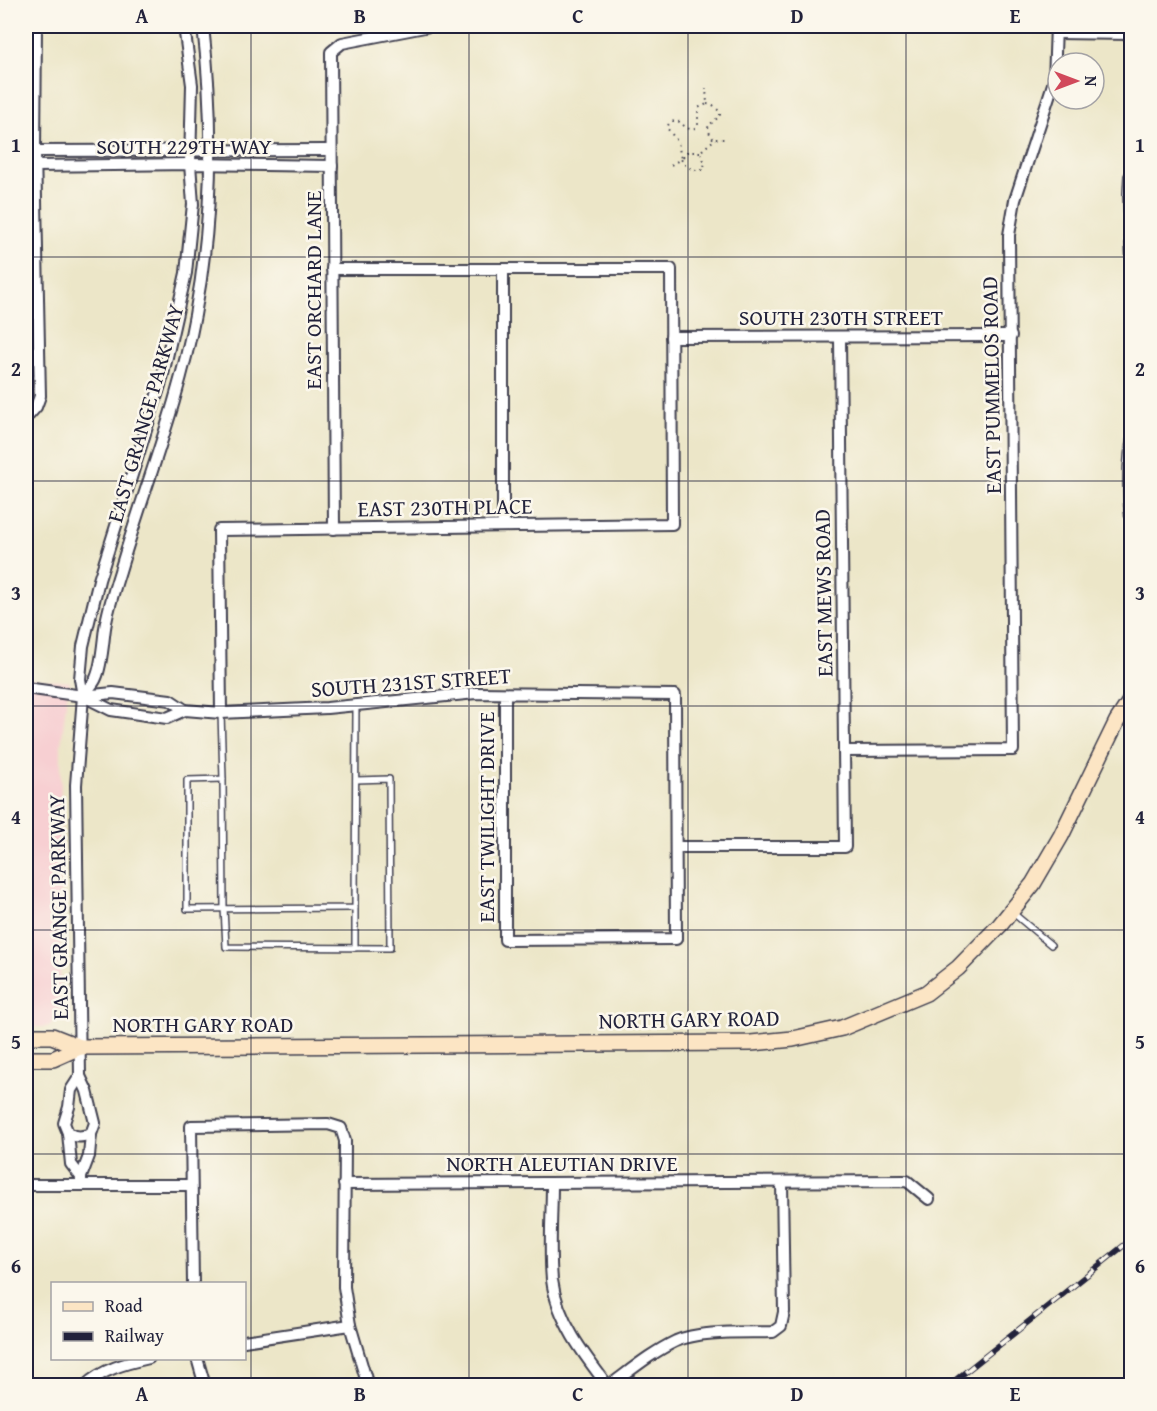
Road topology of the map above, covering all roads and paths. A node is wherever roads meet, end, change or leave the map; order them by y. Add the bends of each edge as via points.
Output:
1 (36, 26) edge
2 (184, 26) edge
3 (203, 26) edge
4 (430, 26) edge
5 (1056, 29) edge
6 (1131, 34) edge
7 (31, 71) edge
8 (706, 88) dead end
9 (707, 104) junction
10 (725, 139) dead end
11 (714, 140) junction
12 (191, 149) junction
13 (210, 149) junction
14 (331, 150) junction
15 (35, 151) junction
16 (700, 152) junction
17 (681, 159) junction
18 (190, 164) junction
19 (209, 165) junction
20 (671, 165) dead end
21 (36, 166) junction
22 (332, 166) junction
23 (1131, 168) edge
24 (26, 243) edge
25 (38, 243) junction
26 (332, 269) junction
27 (503, 269) junction
28 (1131, 326) edge
29 (1011, 336) junction
30 (671, 337) junction
31 (840, 338) junction
32 (26, 415) edge
33 (1131, 431) edge
34 (502, 526) junction
35 (334, 529) junction
36 (1131, 542) edge
37 (26, 688) edge
38 (505, 694) junction
39 (83, 696) junction
40 (1131, 698) edge
41 (356, 705) junction
42 (185, 710) junction
43 (221, 713) junction
44 (844, 751) junction
45 (223, 779) junction
46 (356, 780) junction
47 (676, 847) junction
48 (224, 908) junction
49 (355, 908) junction
50 (1011, 911) junction
51 (1051, 945) dead end
52 (355, 948) junction
53 (26, 1036) edge
54 (80, 1047) junction
55 (26, 1059) edge
56 (80, 1076) junction
57 (68, 1133) junction
58 (91, 1134) junction
59 (81, 1181) junction
60 (782, 1182) junction
61 (552, 1183) junction
62 (344, 1184) junction
63 (26, 1185) edge
64 (191, 1185) junction
65 (929, 1198) dead end
66 (193, 1282) edge
67 (350, 1325) junction
68 (246, 1341) edge
69 (144, 1360) edge
70 (197, 1360) edge
71 (85, 1386) edge
72 (205, 1386) edge
73 (368, 1386) edge
74 (609, 1386) edge

1 - 7 street
2 - 12 street, EAST GRANGE PARKWAY via 192,85
3 - 13 street, EAST GRANGE PARKWAY
4 - 14 street, EAST ORCHARD LANE via 342,43 331,52
5 - 6 street
5 - 29 street, EAST PUMMELOS ROAD via 1054,81 1015,200 1009,235
7 - 15 street
8 - 9 path
9 - 11 path via 720,112 708,126
9 - 17 path via 698,108 695,129 678,121 669,123 667,128 678,142
10 - 11 path
11 - 16 path
12 - 13 street, SOUTH 229TH WAY
12 - 15 street, SOUTH 229TH WAY
12 - 18 street, EAST GRANGE PARKWAY
13 - 14 street, SOUTH 229TH WAY
13 - 19 street, EAST GRANGE PARKWAY
14 - 22 street, EAST ORCHARD LANE
15 - 21 street
16 - 17 path via 687,152
16 - 17 path via 705,163 703,170 694,171
17 - 20 path
18 - 19 street, SOUTH 229TH WAY
18 - 21 street, SOUTH 229TH WAY
18 - 39 street, EAST GRANGE PARKWAY via 193,204 182,295 162,379 93,603 82,654
19 - 22 street, SOUTH 229TH WAY
19 - 39 street, EAST GRANGE PARKWAY via 204,260 183,368 106,622 96,677
21 - 25 street
22 - 26 street, EAST ORCHARD LANE
23 - 28 lane via 1126,195
24 - 25 street
25 - 32 street via 40,396 36,407
26 - 27 street
26 - 35 street, EAST ORCHARD LANE
27 - 30 street via 671,269
27 - 34 street
29 - 31 street, SOUTH 230TH STREET
29 - 44 street, EAST PUMMELOS ROAD via 1013,750
30 - 31 street, SOUTH 230TH STREET
30 - 34 street, EAST 230TH PLACE via 672,524
31 - 44 street, EAST MEWS ROAD
33 - 36 lane via 1127,449 1127,523
34 - 35 street, EAST 230TH PLACE
35 - 43 street, EAST 230TH PLACE via 219,530
37 - 39 street, SOUTH 231ST STREET
38 - 41 street, SOUTH 231ST STREET
38 - 47 street, SOUTH 231ST STREET via 675,695
38 - 47 street, EAST TWILIGHT DRIVE via 505,940 676,939
39 - 42 street, SOUTH 231ST STREET via 113,693 170,700
39 - 42 street, SOUTH 231ST STREET via 111,710 156,717 167,718
39 - 54 street, EAST GRANGE PARKWAY via 76,785
40 - 50 main road, NORTH GARY ROAD via 1061,836 1033,884
41 - 43 street, SOUTH 231ST STREET
41 - 46 lane
42 - 43 street, SOUTH 231ST STREET
43 - 45 lane
44 - 47 street, EAST MEWS ROAD via 845,847
45 - 48 lane
45 - 48 lane via 187,780 187,909
46 - 49 lane
46 - 52 lane via 389,779 390,948
48 - 49 lane
48 - 52 lane via 226,947
49 - 52 lane
50 - 51 lane
50 - 54 main road, NORTH GARY ROAD via 958,968 926,993 843,1028 793,1039 739,1043
53 - 54 main road, NORTH GARY ROAD via 52,1036
54 - 55 main road, NORTH GARY ROAD via 53,1059
54 - 56 street, EAST GRANGE PARKWAY
56 - 57 street via 71,1090 64,1123
56 - 58 street via 94,1123
57 - 58 street via 82,1137
57 - 59 street via 71,1164
58 - 59 street
59 - 63 street
59 - 64 street
60 - 61 street, NORTH ALEUTIAN DRIVE
60 - 65 street, NORTH ALEUTIAN DRIVE via 907,1181
60 - 74 street via 781,1326 773,1332 714,1333 678,1340
61 - 62 street, NORTH ALEUTIAN DRIVE
61 - 74 street via 552,1282 569,1329
62 - 64 street via 345,1141 341,1128 328,1124 191,1126
62 - 67 street via 344,1287
64 - 66 street
67 - 68 street
67 - 73 street
69 - 71 street via 122,1364
70 - 72 street

